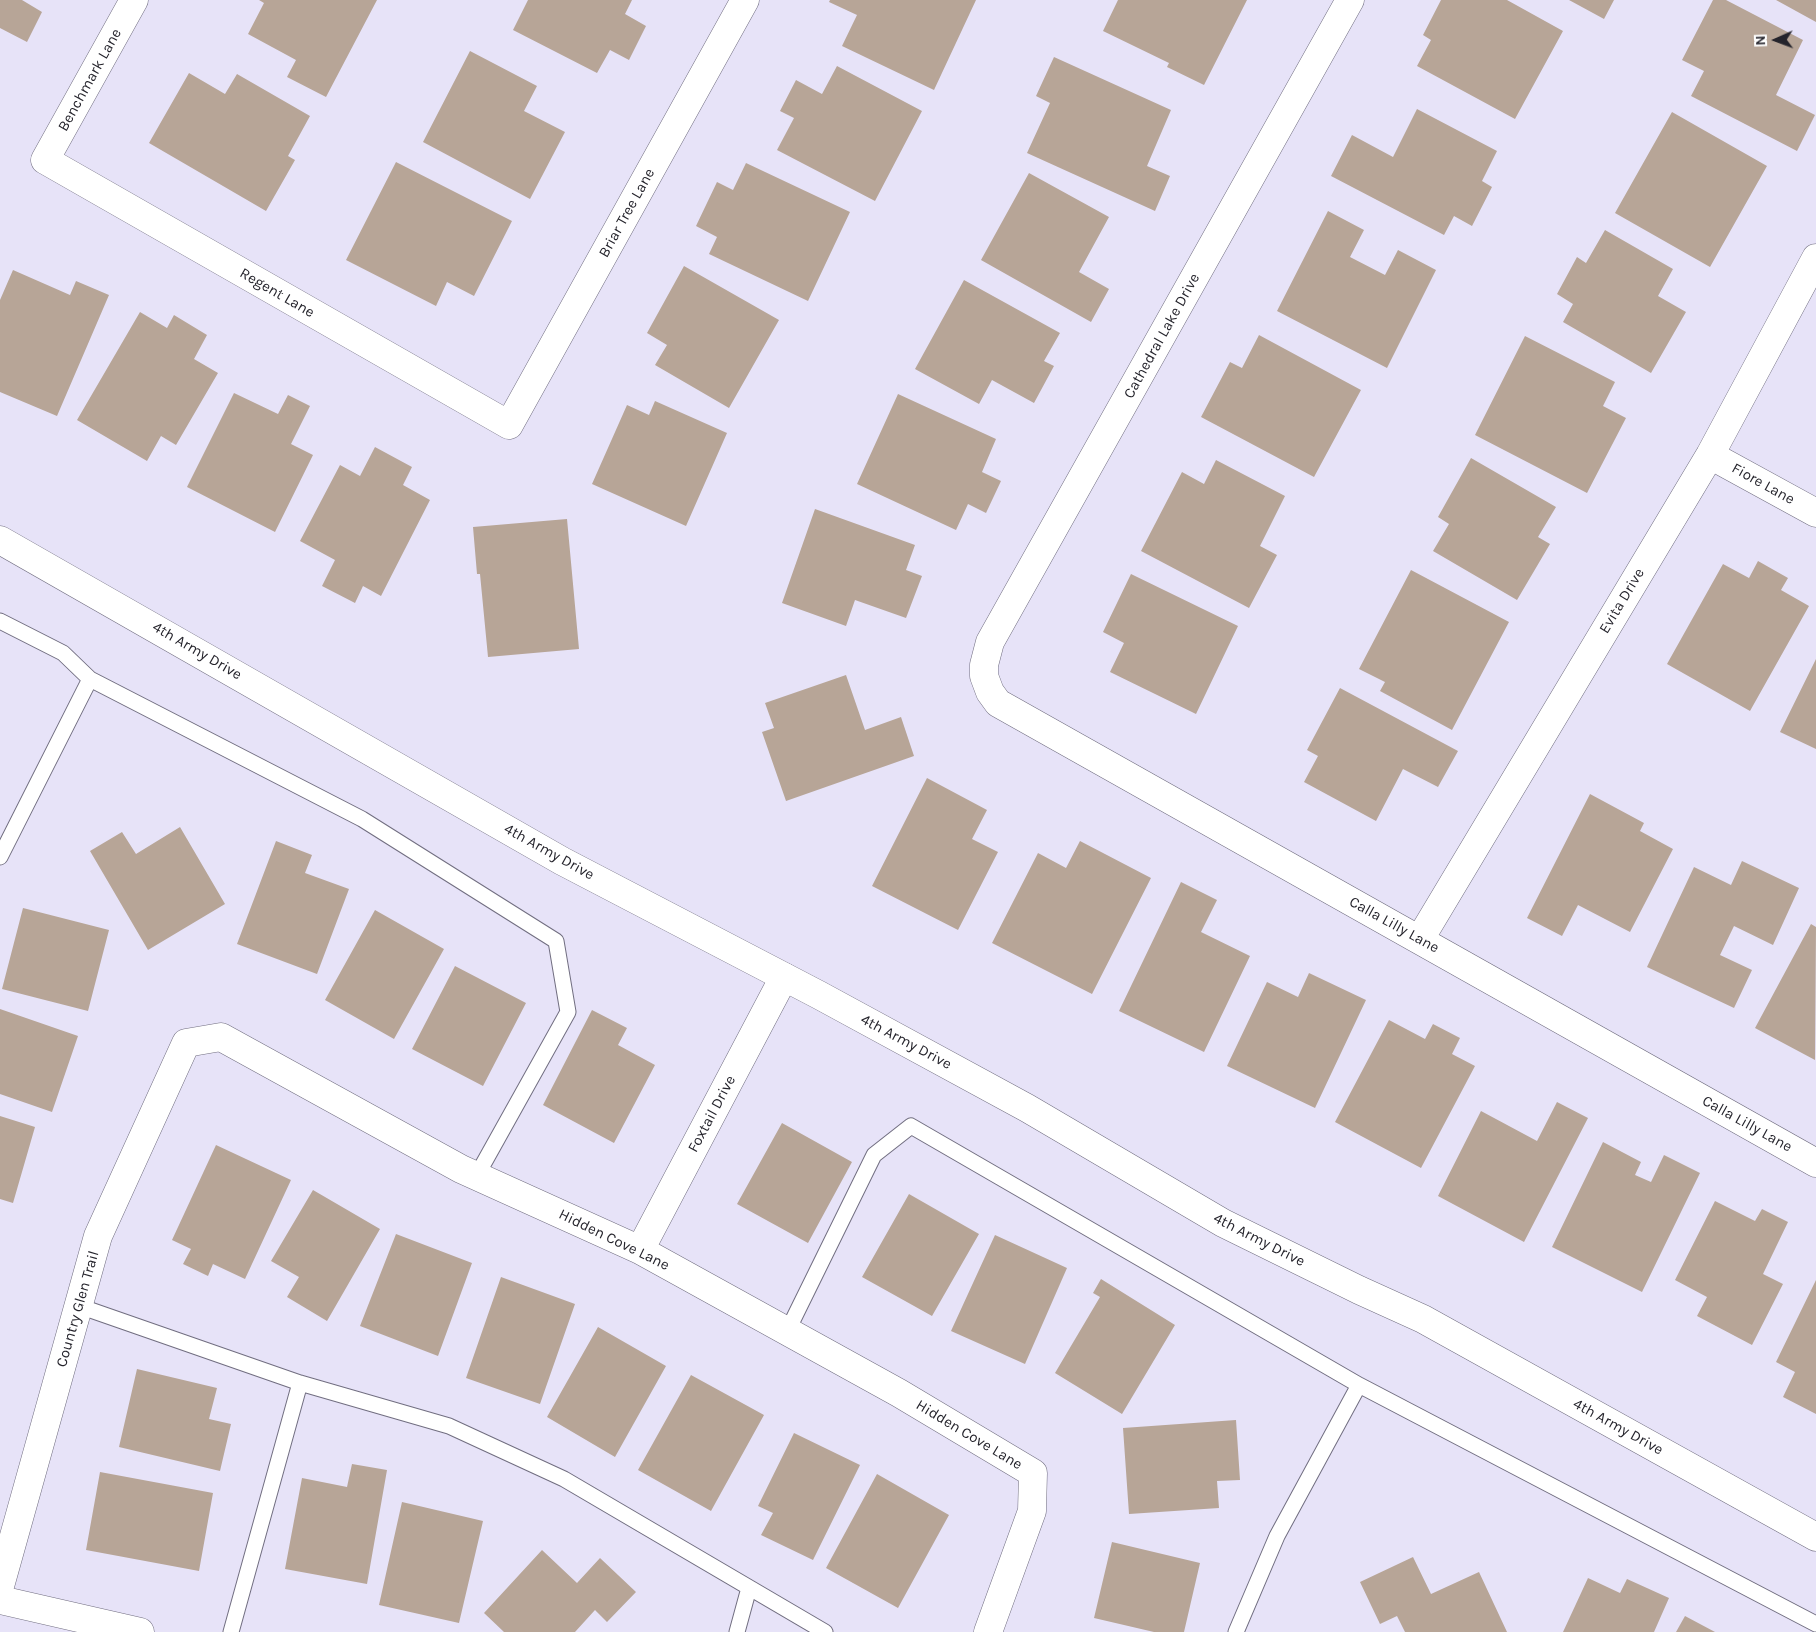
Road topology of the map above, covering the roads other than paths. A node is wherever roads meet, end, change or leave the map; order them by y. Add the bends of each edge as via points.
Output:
1 (134, 0) edge
2 (746, 0) edge
3 (1350, 0) edge
4 (45, 160) joint
5 (1816, 258) edge
6 (508, 425) joint
7 (1710, 455) junction
8 (1816, 514) edge
9 (0, 540) edge
10 (0, 621) edge
11 (984, 676) joint
12 (90, 679) junction
13 (0, 857) edge
14 (1420, 940) junction
15 (784, 978) junction
16 (186, 1043) joint
17 (1816, 1163) edge
18 (476, 1176) junction
19 (640, 1250) junction
20 (79, 1306) junction
21 (787, 1332) junction
22 (300, 1383) junction
23 (1359, 1385) junction
24 (1816, 1537) edge
25 (0, 1586) edge
26 (748, 1588) junction
27 (0, 1600) edge
28 (1816, 1624) edge
29 (140, 1632) edge
30 (231, 1632) edge
31 (737, 1632) edge
32 (825, 1632) edge
33 (988, 1632) edge
34 (1236, 1632) edge

1 - 4 street, Benchmark Lane
2 - 6 street, Briar Tree Lane
3 - 11 street, Cathedral Lake Drive via 990,642
4 - 6 street, Regent Lane
5 - 7 street, Evita Drive
7 - 8 street, Fiore Lane
7 - 14 street, Evita Drive
9 - 15 street, 4th Army Drive via 562,860
10 - 12 lane via 63,653
11 - 14 street, Calla Lilly Lane via 998,703
12 - 13 lane
12 - 18 lane via 362,819 556,941 568,1012
14 - 17 street, Calla Lilly Lane
15 - 19 street, Foxtail Drive
15 - 24 street, 4th Army Drive via 1027,1108 1223,1223 1423,1319
16 - 18 street, Hidden Cove Lane via 221,1037
16 - 20 street, Country Glen Trail via 98,1236
18 - 19 street, Hidden Cove Lane
19 - 21 street, Hidden Cove Lane
20 - 22 lane
20 - 25 street, Country Glen Trail
21 - 23 lane via 874,1155 911,1126
21 - 33 street, Hidden Cove Lane via 1032,1472 1032,1511
22 - 26 lane via 449,1426 476,1438 564,1479
22 - 30 lane
23 - 28 lane
23 - 34 lane via 1277,1536
26 - 31 lane
26 - 32 lane
27 - 29 street

